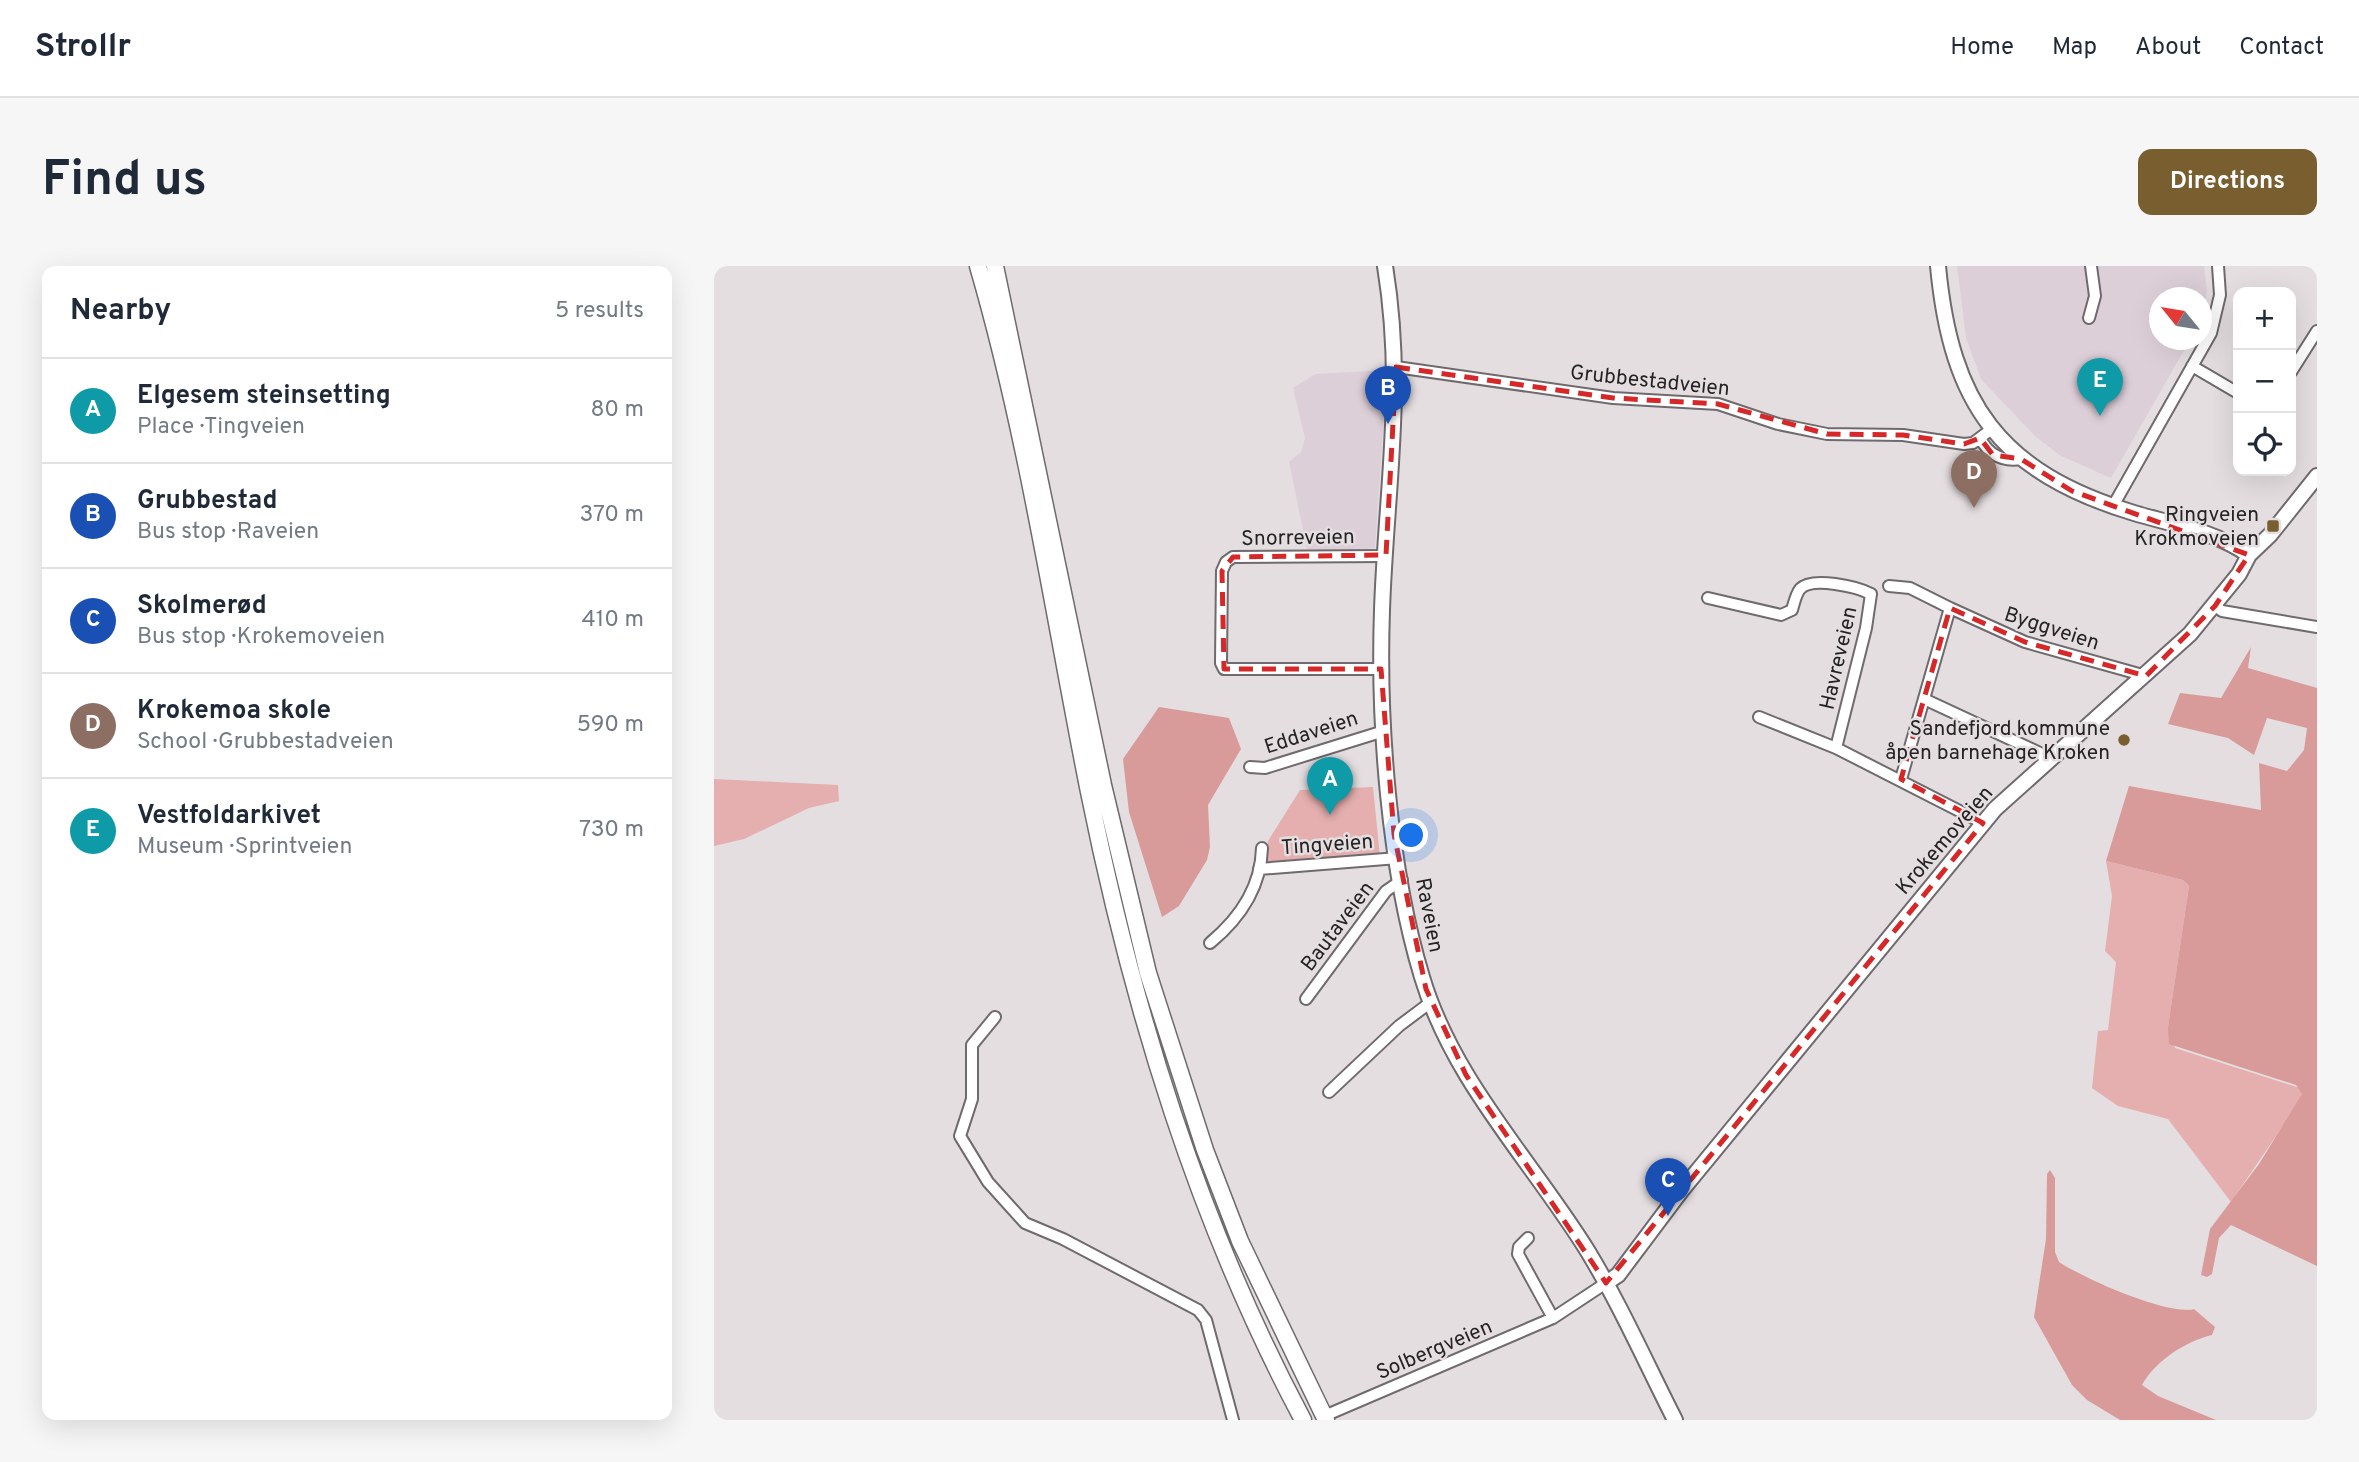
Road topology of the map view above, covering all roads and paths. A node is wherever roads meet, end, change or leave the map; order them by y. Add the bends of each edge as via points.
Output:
1 (978, 266) edge
2 (995, 266) edge
3 (1385, 266) edge
4 (1938, 266) edge
5 (2091, 266) edge
6 (2218, 266) edge
7 (2089, 318) dead end
8 (2317, 331) edge
9 (2296, 364) edge
10 (2192, 366) junction
11 (1396, 367) junction
12 (2233, 390) edge
13 (1993, 429) junction
14 (1980, 438) junction
15 (2021, 459) junction
16 (2317, 476) edge
17 (2112, 506) junction
18 (2249, 555) junction
19 (1385, 556) junction
20 (1889, 586) dead end
21 (1707, 598) dead end
22 (2215, 606) junction
23 (1950, 608) junction
24 (2316, 625) edge
25 (1381, 669) junction
26 (2146, 676) junction
27 (1924, 699) junction
28 (1759, 717) dead end
29 (1384, 731) junction
30 (1836, 748) junction
31 (2046, 761) junction
32 (1250, 767) dead end
33 (1901, 779) junction
34 (1983, 823) junction
35 (1262, 848) dead end
36 (1398, 858) junction
37 (1259, 869) junction
38 (1402, 880) junction
39 (1210, 943) dead end
40 (1306, 999) dead end
41 (1431, 1002) junction
42 (995, 1017) dead end
43 (1329, 1092) dead end
44 (1528, 1238) dead end
45 (1606, 1283) junction
46 (1553, 1318) junction
47 (1328, 1417) edge
48 (1233, 1420) edge
49 (1303, 1420) edge
50 (1675, 1420) edge

1 - 49 highway via 1017,424 1090,795 1141,1014 1201,1196 1271,1359
2 - 47 highway via 1103,785 1148,973 1205,1150 1240,1241
3 - 11 main road, Raveien
4 - 13 main road via 1953,356 1970,396
5 - 7 street via 2095,296
6 - 10 street via 2217,314
8 - 9 street
10 - 12 street
10 - 17 street
11 - 14 street, Grubbestadveien via 1613,398 1718,404 1827,434 1903,435 1964,444
11 - 19 main road, Raveien
13 - 14 street, Grubbestadveien
13 - 15 main road
14 - 15 street via 1993,455
15 - 17 main road via 2072,491
16 - 18 main road, Krokemoveien
17 - 18 main road via 2216,539
18 - 22 main road, Krokemoveien
19 - 25 main road, Raveien
19 - 25 street, Snorreveien via 1233,556 1222,571 1224,669
20 - 23 street, Byggveien via 1910,588
21 - 30 street, Havreveien via 1781,615 1792,610 1799,590 1811,583 1857,587 1871,594
22 - 24 street via 2222,611
22 - 26 main road, Krokemoveien
23 - 26 street, Byggveien via 2025,642
23 - 27 street
25 - 29 main road, Raveien
26 - 31 main road, Krokemoveien
27 - 31 street via 2040,753
27 - 33 street
28 - 30 street
29 - 32 street, Eddaveien via 1265,768
29 - 36 main road, Raveien
30 - 33 street
31 - 34 main road, Krokemoveien
33 - 34 street
34 - 45 main road, Krokemoveien
35 - 37 street, Tingveien
36 - 37 street, Tingveien
36 - 38 main road, Raveien
37 - 39 street, Tingveien via 1244,906
38 - 40 street, Bautaveien via 1386,891
38 - 41 main road, Raveien
41 - 43 street
41 - 45 main road, Raveien via 1466,1075
42 - 48 street via 971,1049 972,1099 960,1136 975,1164 1025,1223 1063,1238 1198,1310 1206,1320
44 - 46 street via 1518,1254
45 - 46 street, Solbergveien
45 - 50 main road, Raveien
46 - 47 street, Solbergveien

